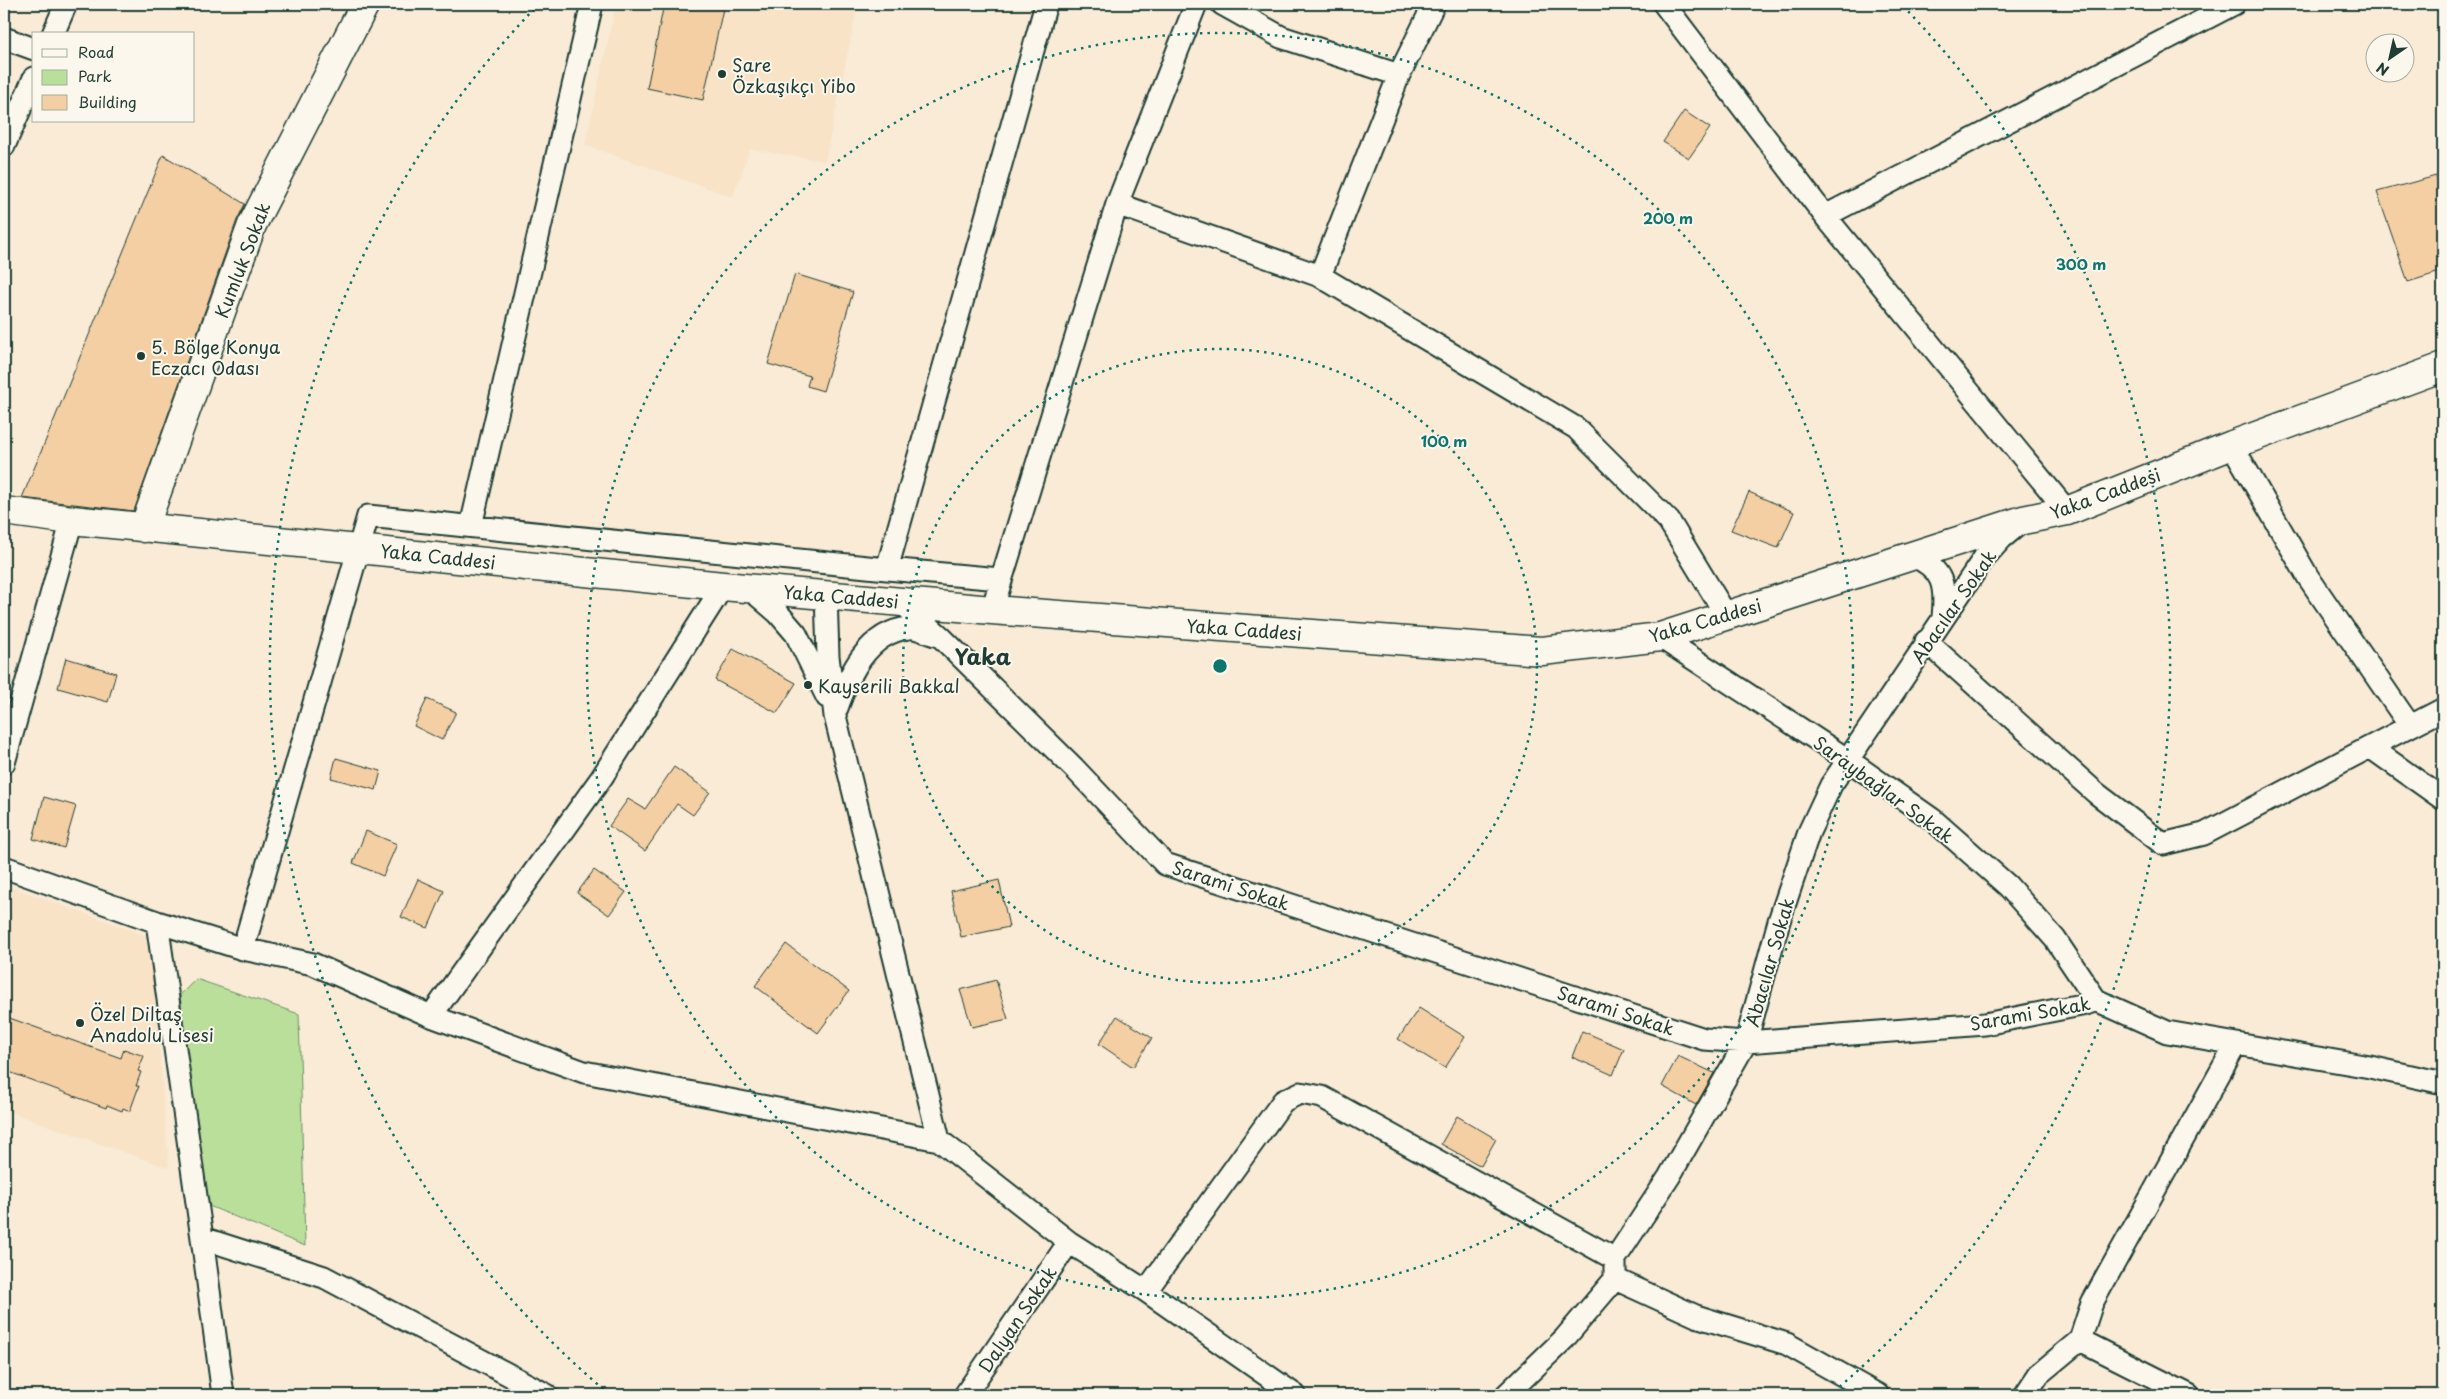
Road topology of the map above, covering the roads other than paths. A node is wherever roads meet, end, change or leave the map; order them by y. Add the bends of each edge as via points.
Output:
1 (66, 4) edge
2 (365, 4) edge
3 (592, 4) edge
4 (1046, 4) edge
5 (1196, 4) edge
6 (1222, 4) edge
7 (1434, 4) edge
8 (1664, 4) edge
9 (2226, 6) edge
10 (54, 32) edge
11 (4, 38) edge
12 (32, 48) edge
13 (1399, 75) junction
14 (32, 83) edge
15 (4, 146) edge
16 (1117, 204) junction
17 (1825, 216) junction
18 (1320, 276) junction
19 (2443, 368) edge
20 (2232, 445) junction
21 (4, 511) edge
22 (2067, 511) junction
23 (72, 520) junction
24 (2023, 520) junction
25 (471, 526) junction
26 (144, 528) junction
27 (358, 548) junction
28 (1913, 556) junction
29 (887, 569) junction
30 (1000, 579) junction
31 (736, 587) junction
32 (826, 594) junction
33 (901, 602) junction
34 (992, 610) junction
35 (1726, 615) junction
36 (1943, 617) junction
37 (1660, 636) junction
38 (942, 638) junction
39 (1926, 642) junction
40 (2443, 709) edge
41 (835, 716) junction
42 (2410, 726) junction
43 (2370, 747) junction
44 (1848, 760) junction
45 (4, 763) edge
46 (2443, 799) edge
47 (4, 866) edge
48 (158, 922) junction
49 (243, 949) junction
50 (2096, 1000) junction
51 (431, 1016) junction
52 (1746, 1042) junction
53 (2236, 1044) junction
54 (2443, 1083) edge
55 (939, 1140) junction
56 (202, 1238) junction
57 (1068, 1242) junction
58 (1615, 1269) junction
59 (1146, 1291) junction
60 (2080, 1340) junction
61 (223, 1395) edge
62 (547, 1395) edge
63 (965, 1395) edge
64 (1295, 1395) edge
65 (1506, 1395) edge
66 (1878, 1395) edge
67 (2025, 1395) edge
68 (2189, 1395) edge

1 - 10 street
2 - 26 street, Kumluk Sokak via 252,225
3 - 25 street
4 - 29 street
5 - 16 street
6 - 13 street via 1281,37
7 - 13 street
8 - 17 street
9 - 17 street
11 - 12 street
13 - 18 street
14 - 15 street
16 - 18 street
16 - 30 street
17 - 22 street
18 - 35 street via 1576,428 1669,521
19 - 20 street, Yaka Caddesi
20 - 22 street, Yaka Caddesi
20 - 42 street via 2308,577
21 - 23 street, Yaka Caddesi
22 - 24 street, Yaka Caddesi
23 - 26 street, Yaka Caddesi
23 - 45 street
24 - 28 street, Yaka Caddesi
24 - 36 street, Abacılar Sokak via 1984,558
25 - 27 street via 368,516
25 - 29 street
26 - 27 street, Yaka Caddesi
27 - 31 street, Yaka Caddesi
27 - 49 street
28 - 35 street, Yaka Caddesi
28 - 36 street via 1928,562 1940,576 1945,594
29 - 30 street
30 - 34 street
31 - 32 street, Yaka Caddesi
31 - 41 street via 778,613 796,634
31 - 51 street
32 - 33 street, Yaka Caddesi
32 - 41 street via 828,656
33 - 34 street, Yaka Caddesi
33 - 38 street, Sarami Sokak
34 - 37 street, Yaka Caddesi via 1542,651
35 - 37 street, Yaka Caddesi
36 - 39 street, Abacılar Sokak
37 - 44 street, Saraybağlar Sokak
38 - 41 street via 910,627 882,635 862,656 847,680
38 - 52 street, Sarami Sokak via 1074,768 1165,864 1704,1039
39 - 43 street via 2096,793 2163,844 2204,834
39 - 44 street, Abacılar Sokak
40 - 42 street
41 - 55 street
42 - 43 street
43 - 46 street
44 - 50 street, Saraybağlar Sokak via 1932,819 2008,886 2055,940
44 - 52 street, Abacılar Sokak via 1831,785 1809,832 1779,922
47 - 48 street
48 - 49 street
48 - 56 street
49 - 51 street via 313,964
50 - 52 street, Sarami Sokak via 1984,1024
50 - 53 street, Sarami Sokak via 2167,1032
51 - 55 street via 584,1072
52 - 58 street, Abacılar Sokak
53 - 54 street, Sarami Sokak
53 - 60 street via 2092,1303
55 - 57 street
56 - 61 street
56 - 62 street via 324,1277
57 - 59 street
57 - 63 street, Dalyan Sokak
58 - 59 street via 1322,1097 1300,1093 1283,1101
58 - 65 street, Abacılar Sokak via 1564,1339
58 - 66 street via 1696,1316 1787,1344
59 - 64 street
60 - 67 street via 2039,1374
60 - 68 street

